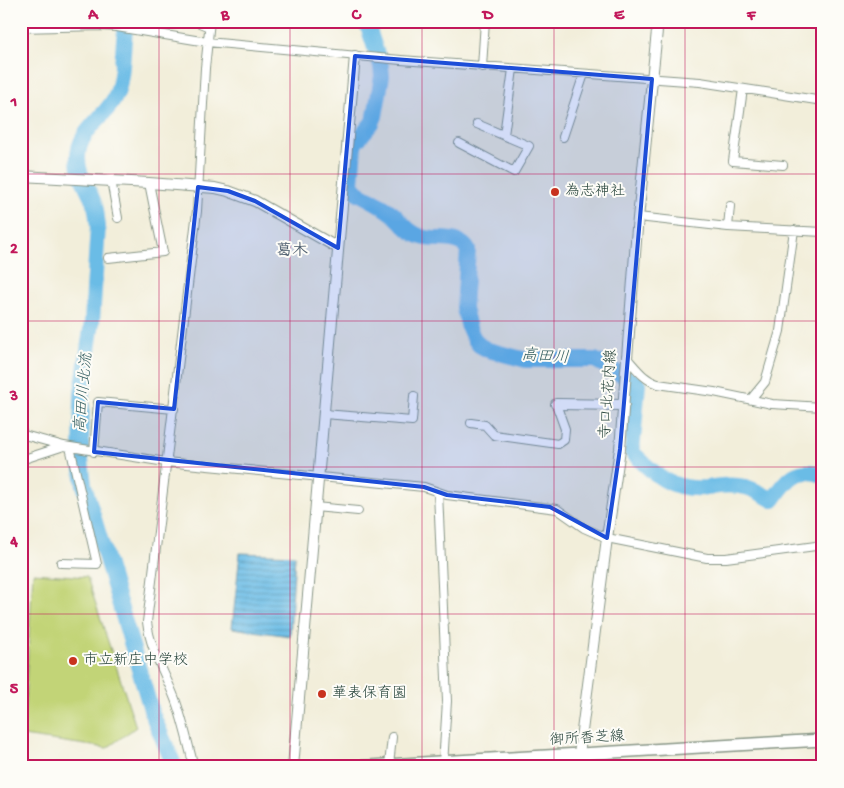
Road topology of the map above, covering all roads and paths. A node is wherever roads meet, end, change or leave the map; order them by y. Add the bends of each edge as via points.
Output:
1 (195, 21) edge
2 (485, 21) edge
3 (658, 21) edge
4 (100, 23) edge
5 (38, 24) edge
6 (118, 24) edge
7 (209, 24) edge
8 (21, 28) edge
9 (207, 42) junction
10 (355, 56) junction
11 (482, 67) junction
12 (513, 69) junction
13 (584, 74) junction
14 (652, 79) junction
15 (743, 89) junction
16 (823, 101) edge
17 (477, 124) dead end
18 (504, 135) junction
19 (563, 137) dead end
20 (459, 143) dead end
21 (783, 165) dead end
22 (21, 176) edge
23 (111, 180) junction
24 (149, 183) junction
25 (198, 187) junction
26 (730, 206) dead end
27 (638, 217) junction
28 (118, 218) dead end
29 (728, 227) junction
30 (794, 230) junction
31 (823, 232) edge
32 (338, 248) junction
33 (108, 258) dead end
34 (626, 357) junction
35 (414, 396) dead end
36 (751, 399) junction
37 (556, 404) joint
38 (624, 406) junction
39 (823, 407) edge
40 (174, 409) junction
41 (324, 414) junction
42 (471, 423) dead end
43 (21, 430) edge
44 (70, 447) junction
45 (94, 452) junction
46 (21, 460) edge
47 (166, 462) junction
48 (318, 477) junction
49 (438, 492) junction
50 (316, 507) junction
51 (358, 511) dead end
52 (607, 538) junction
53 (823, 545) edge
54 (61, 563) dead end
55 (392, 737) dead end
56 (823, 740) edge
57 (580, 754) junction
58 (443, 764) edge
59 (389, 765) junction
60 (194, 767) edge
61 (293, 767) edge
62 (352, 767) edge
63 (580, 767) edge

1 - 7 street
2 - 11 street
3 - 14 street, 寺口北花内線
4 - 5 street
4 - 6 street
5 - 8 street
6 - 9 street
7 - 9 street
9 - 10 street
9 - 25 street
10 - 11 street
10 - 32 street
11 - 12 street
12 - 13 street
12 - 18 street
13 - 14 street
13 - 19 street
14 - 15 street
14 - 27 street, 寺口北花内線
15 - 16 street
15 - 21 street via 733,161
17 - 18 street
18 - 20 street via 529,146 514,172
22 - 23 street
23 - 24 street
23 - 28 street
24 - 25 street
24 - 33 street via 163,252
25 - 32 street via 240,194
25 - 40 street
26 - 29 street
27 - 29 street
27 - 34 street, 寺口北花内線
29 - 30 street
30 - 31 street
30 - 36 street via 780,331 765,382
32 - 41 street
34 - 36 street via 650,382
34 - 38 street, 寺口北花内線
35 - 41 street via 412,421
36 - 39 street via 786,406
37 - 38 street
37 - 42 street via 565,429 564,440 558,444 494,434 485,425
38 - 52 street, 寺口北花内線
40 - 45 street via 98,402
40 - 47 street
41 - 48 street
43 - 44 street via 24,435
44 - 45 street
44 - 46 street
44 - 54 street via 97,564
45 - 47 street
47 - 48 street
47 - 60 street via 148,634 176,701
48 - 49 street via 424,487
48 - 50 street
49 - 52 street via 557,509 584,528
49 - 58 street via 448,701
50 - 51 street
50 - 61 street
52 - 53 street via 684,554 726,558
52 - 57 street, 寺口北花内線
55 - 59 street
56 - 57 main road, 御所香芝線
57 - 58 main road, 御所香芝線
57 - 63 street, 寺口北花内線
58 - 59 main road, 御所香芝線
59 - 62 main road, 御所香芝線

